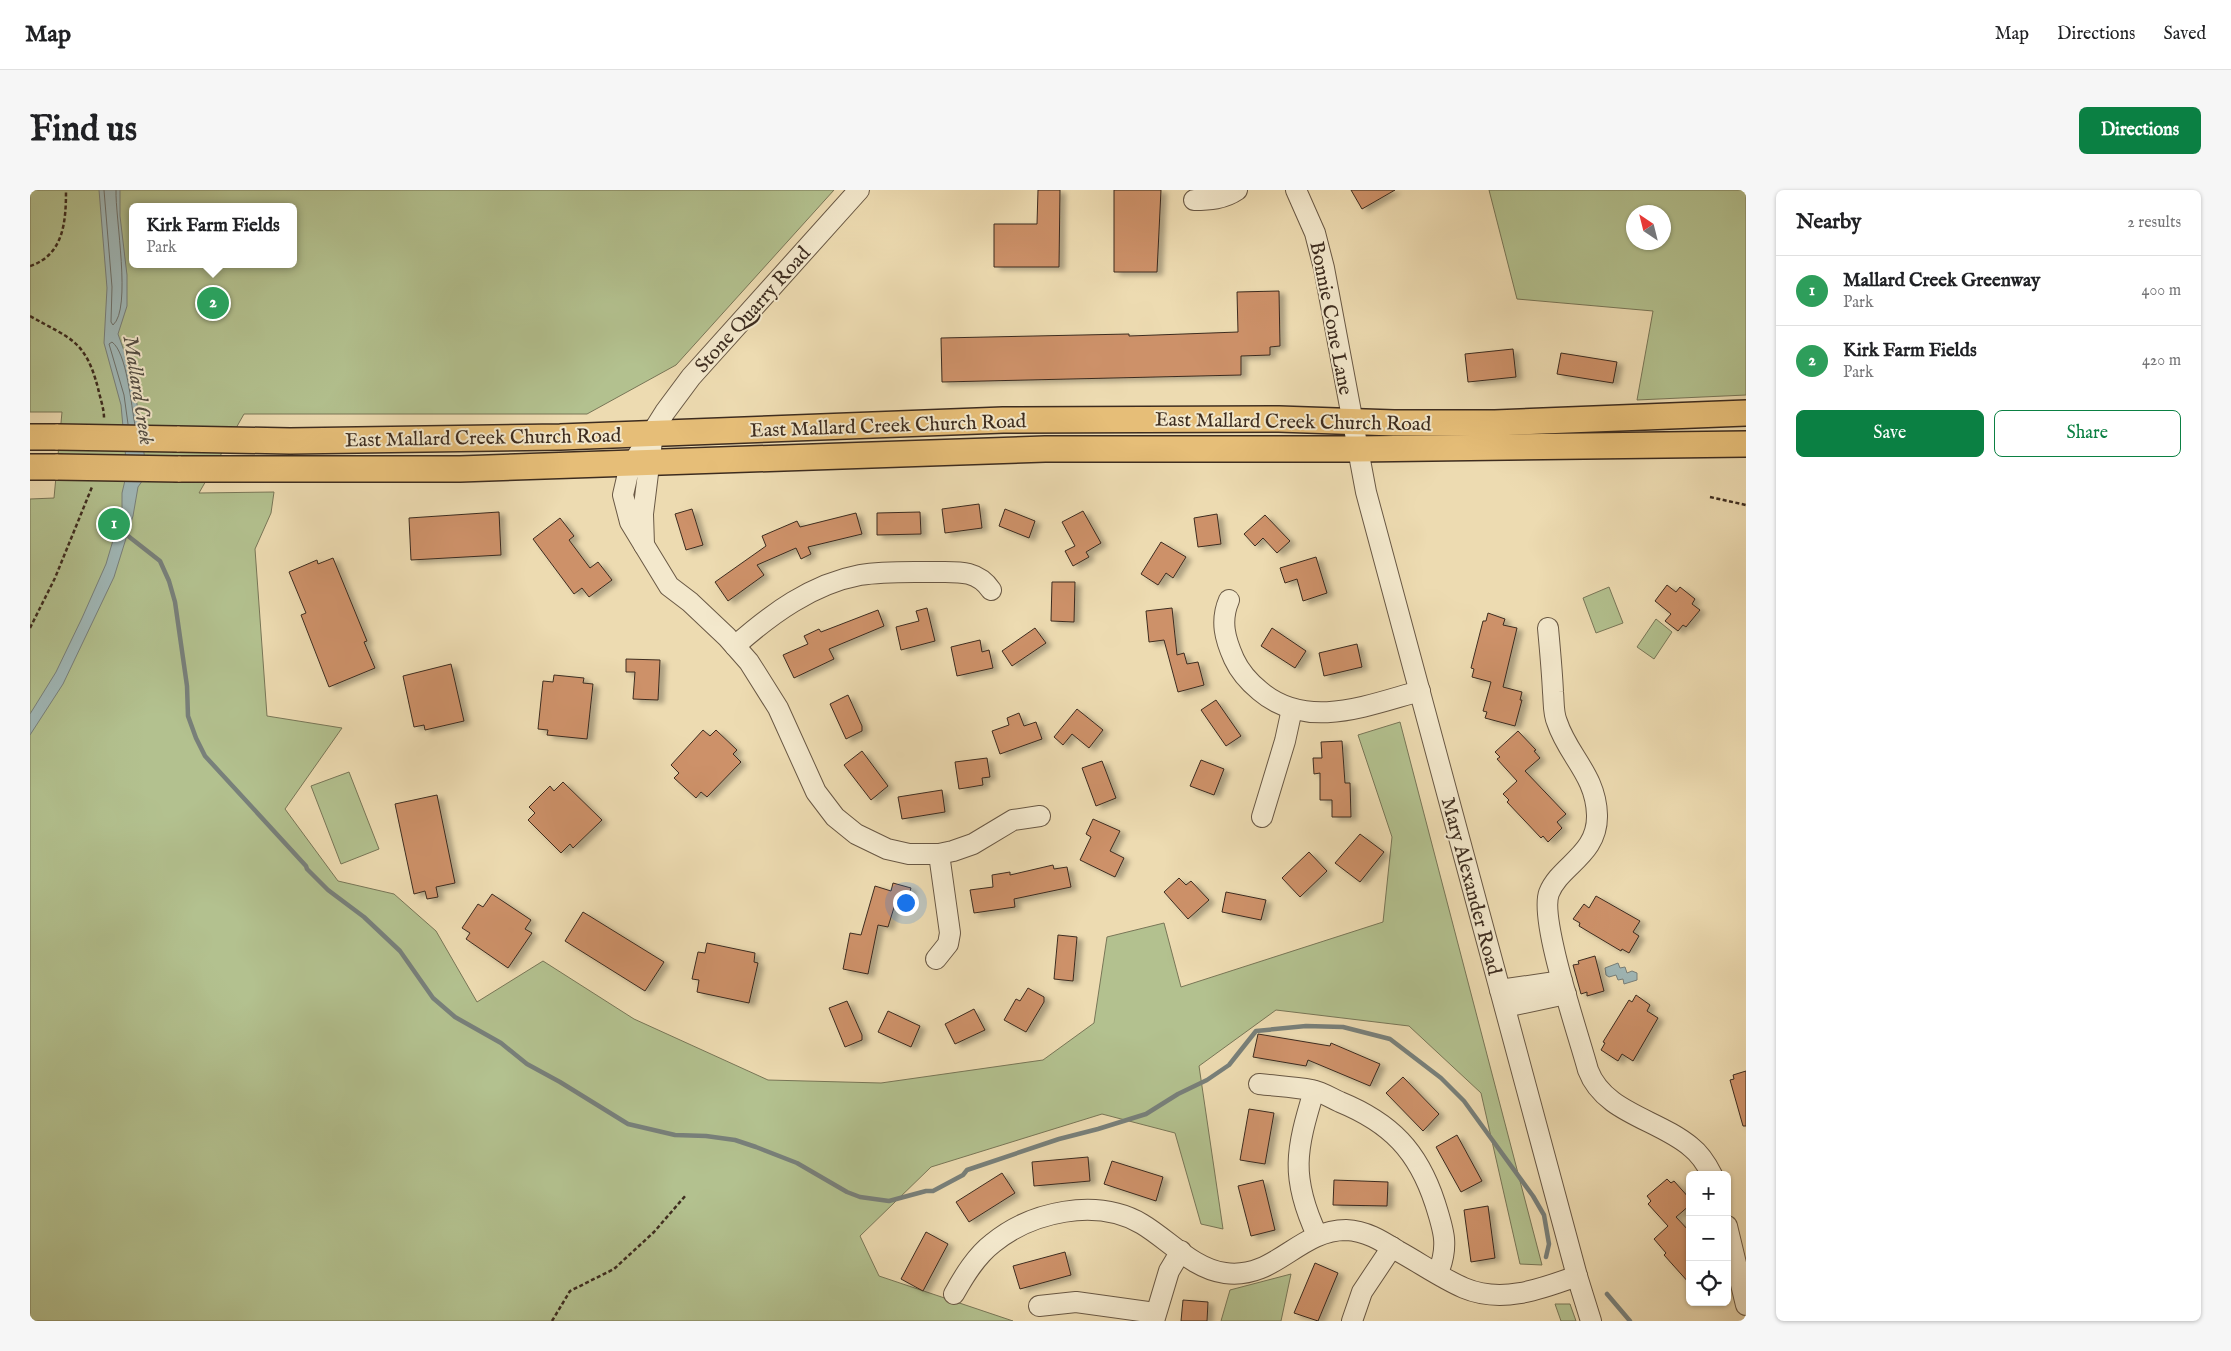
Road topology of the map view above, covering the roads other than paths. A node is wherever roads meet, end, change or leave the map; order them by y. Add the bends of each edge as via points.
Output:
1 (859, 190) edge
2 (1237, 190) edge
3 (1296, 190) edge
4 (1194, 200) dead end
5 (1746, 413) edge
6 (1352, 422) junction
7 (652, 433) junction
8 (30, 437) edge
9 (1746, 444) edge
10 (1357, 449) junction
11 (641, 463) junction
12 (30, 467) edge
13 (991, 590) dead end
14 (1229, 600) dead end
15 (1548, 628) dead end
16 (735, 646) junction
17 (1420, 691) junction
18 (1292, 709) junction
19 (1040, 816) dead end
20 (1262, 817) dead end
21 (939, 854) junction
22 (936, 959) dead end
23 (1564, 987) junction
24 (1502, 998) junction
25 (1259, 1084) dead end
26 (1314, 1090) junction
27 (1709, 1171) edge
28 (1317, 1235) junction
29 (1731, 1243) edge
30 (1392, 1247) junction
31 (1181, 1251) junction
32 (1438, 1273) junction
33 (1577, 1276) junction
34 (954, 1294) dead end
35 (1746, 1305) edge
36 (1039, 1306) dead end
37 (1155, 1317) edge
38 (1352, 1321) edge
39 (1591, 1321) edge

1 - 7 street, Stone Quarry Road via 692,377
2 - 4 street via 1210,200
3 - 6 street, Bonnie Cone Lane via 1315,233 1324,268
5 - 6 main road, East Mallard Creek Church Road via 1496,423
6 - 7 main road, East Mallard Creek Church Road via 1279,419 1003,420
6 - 10 street, Bonnie Cone Lane
7 - 8 main road, East Mallard Creek Church Road, bridge via 423,440
7 - 11 street, Stone Quarry Road
9 - 10 main road, East Mallard Creek Church Road
10 - 11 main road, East Mallard Creek Church Road via 1045,449
10 - 17 street, Mary Alexander Road
11 - 12 main road, East Mallard Creek Church Road, bridge via 460,469
11 - 16 street, Stone Quarry Road via 626,478 623,495 630,522 669,586
13 - 16 street via 978,577 961,572 888,572 860,576 819,589 788,604
14 - 18 street via 1223,622 1228,646 1237,665 1265,695
15 - 23 street via 1556,720 1588,776 1597,815 1596,828 1586,848 1557,880 1546,901
16 - 21 street, Stone Quarry Road via 759,676 778,708 816,792 835,817 856,834 887,849 910,854
17 - 18 street via 1330,713
17 - 24 street, Mary Alexander Road
18 - 20 street
19 - 21 street, Stone Quarry Road via 1013,820 972,844
21 - 22 street via 950,933 948,944
23 - 24 street
23 - 27 street via 1588,1070 1598,1089 1608,1099 1685,1142 1698,1153
24 - 33 street, Mary Alexander Road
25 - 26 street
26 - 28 street via 1300,1143 1299,1185
26 - 32 street via 1364,1112 1384,1125 1418,1163 1429,1184 1446,1243
28 - 30 street via 1356,1231 1376,1237
28 - 31 street via 1272,1264 1241,1274 1213,1270
29 - 35 street
30 - 32 street
30 - 38 street via 1362,1292
31 - 34 street via 1140,1223 1126,1218 1091,1210 1067,1211 1020,1226 993,1243
31 - 37 street via 1169,1271
32 - 33 street via 1464,1288 1498,1295 1532,1291
33 - 39 street, Mary Alexander Road
36 - 37 street via 1076,1302

